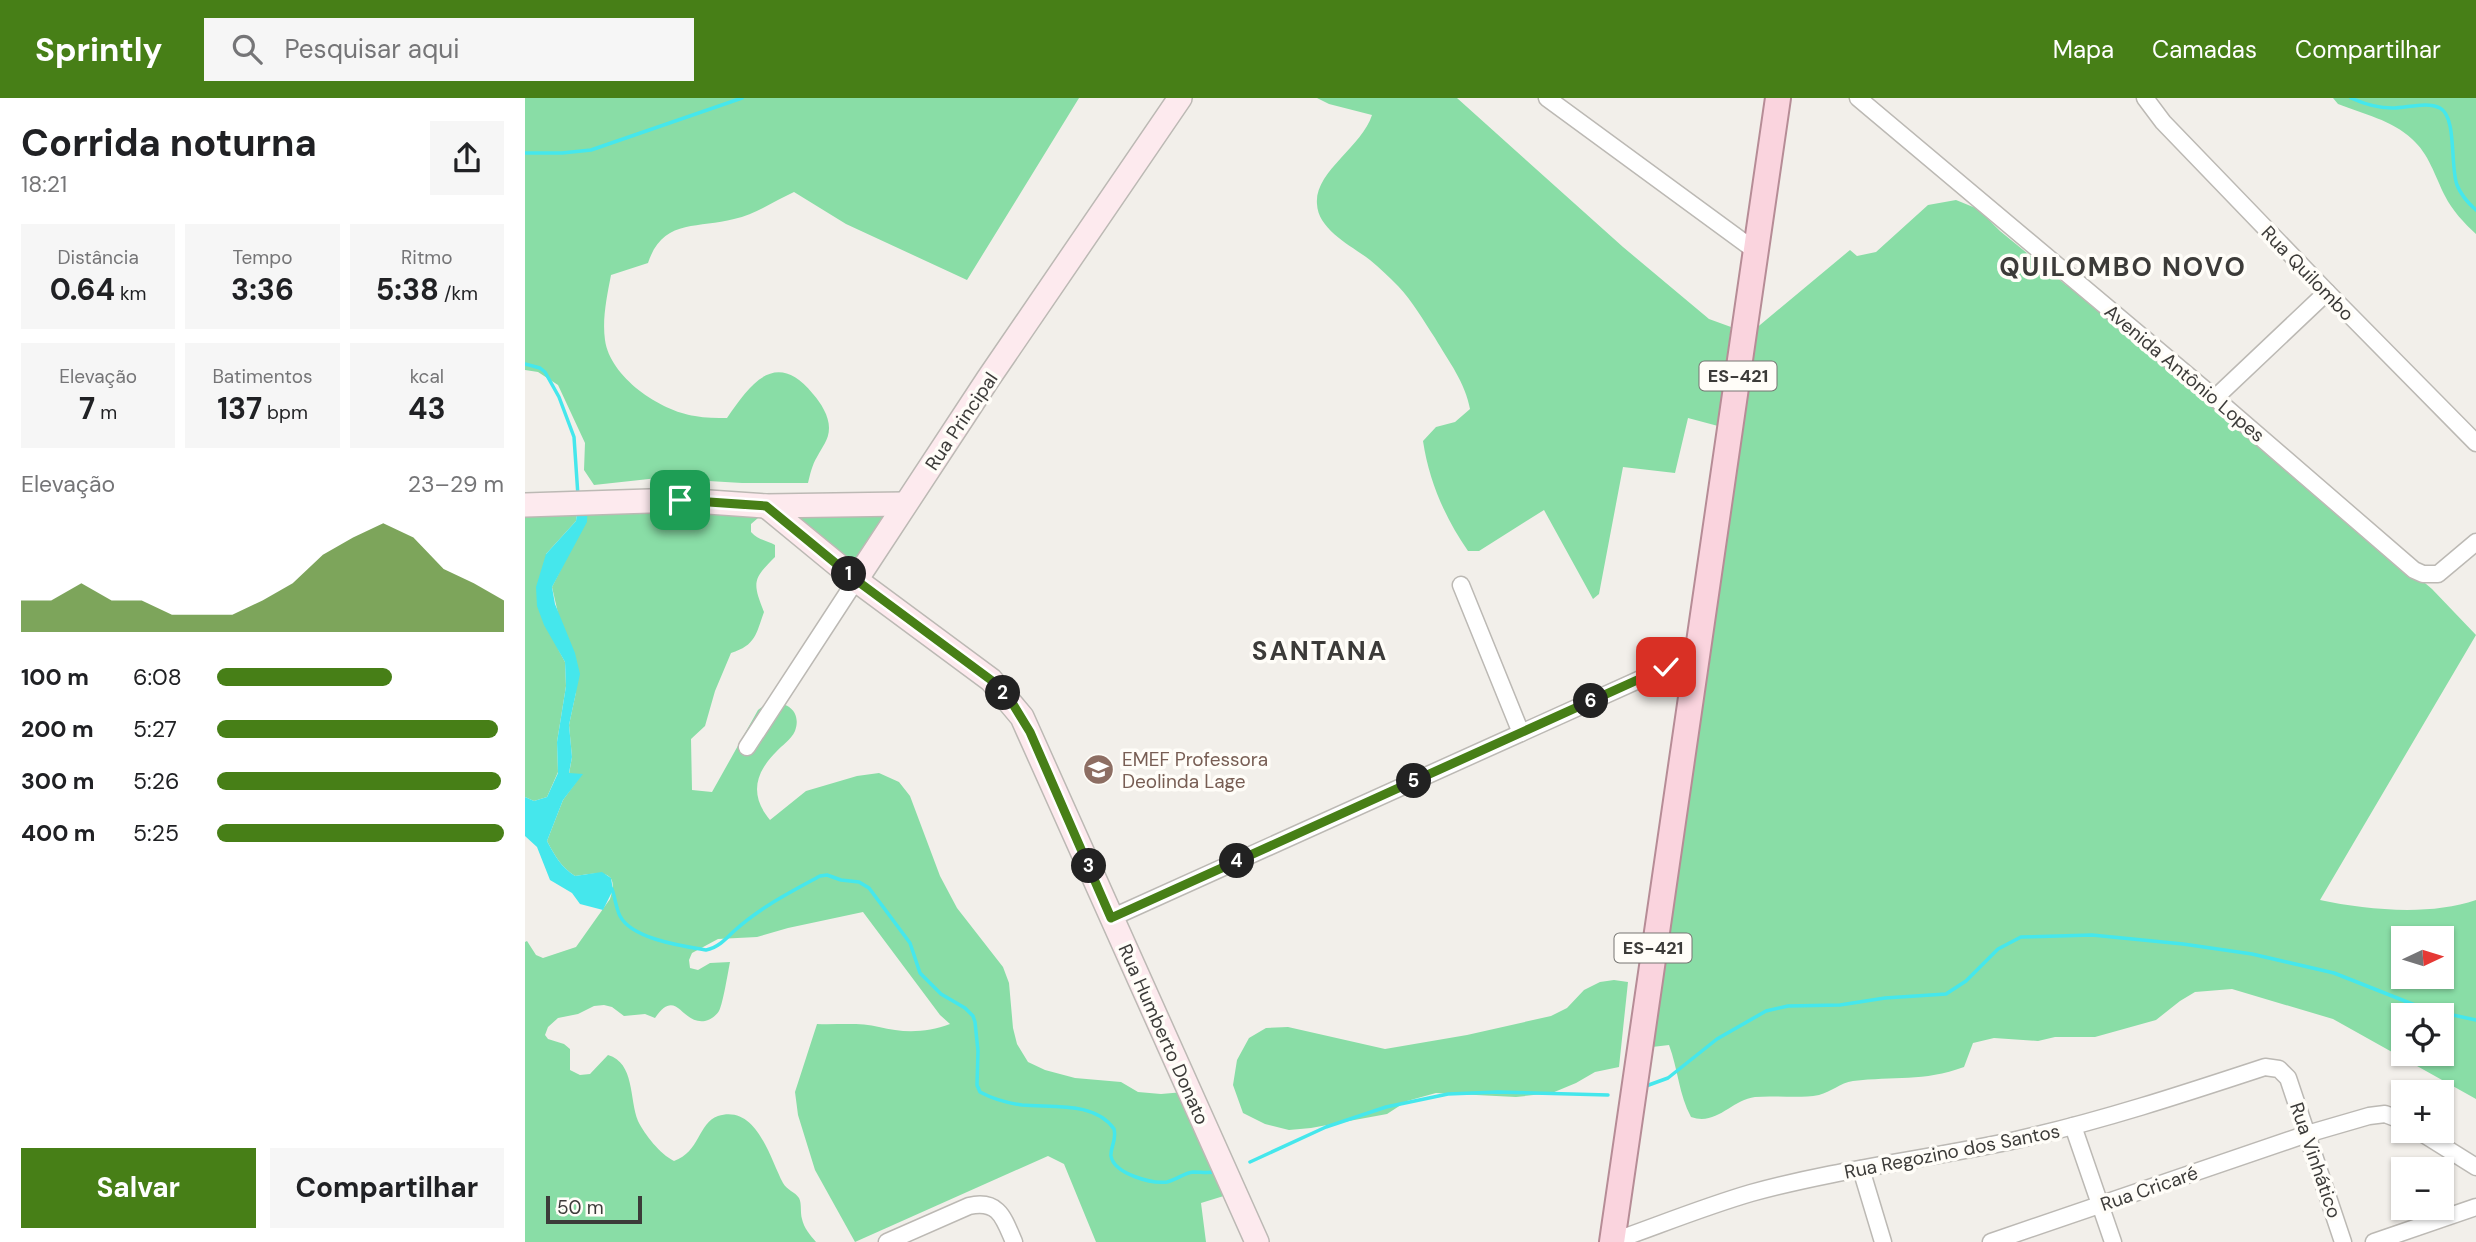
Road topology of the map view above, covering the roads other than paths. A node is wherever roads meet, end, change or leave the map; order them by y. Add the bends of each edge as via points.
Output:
1 (1180, 98) edge
2 (1547, 98) edge
3 (1778, 98) edge
4 (1858, 98) edge
5 (2145, 98) edge
6 (1756, 252) junction
7 (2327, 292) junction
8 (2215, 398) junction
9 (2476, 443) edge
10 (525, 505) edge
11 (904, 505) junction
12 (766, 506) junction
13 (2476, 542) edge
14 (856, 580) junction
15 (1461, 585) dead end
16 (1696, 654) junction
17 (1521, 733) junction
18 (747, 747) dead end
19 (1111, 918) junction
20 (2288, 1078) joint
21 (2391, 1118) edge
22 (2073, 1126) junction
23 (2307, 1134) junction
24 (2438, 1143) edge
25 (2476, 1167) edge
26 (1861, 1169) junction
27 (2100, 1205) junction
28 (2476, 1207) edge
29 (925, 1234) edge
30 (1650, 1235) edge
31 (887, 1242) edge
32 (1014, 1242) edge
33 (1257, 1242) edge
34 (1612, 1242) edge
35 (1883, 1242) edge
36 (1991, 1242) edge
37 (2113, 1242) edge
38 (2343, 1242) edge
39 (2374, 1242) edge

1 - 11 main road, Rua Principal
2 - 6 street
3 - 6 main road, ES-421
4 - 8 street, Avenida Antônio Lopes
5 - 7 street, Rua Quilombo
6 - 16 main road, ES-421
7 - 8 street
7 - 9 street, Rua Quilombo
8 - 13 street, Avenida Antônio Lopes via 2414,570 2438,574
10 - 12 main road via 704,500
11 - 12 main road
11 - 14 main road, Rua Principal
12 - 14 main road, Rua Humberto Donato
14 - 18 street, Rua Principal
14 - 19 main road, Rua Humberto Donato via 991,680 1011,701 1030,732
15 - 17 street
16 - 17 street
16 - 34 main road, ES-421
17 - 19 street
19 - 33 main road, Rua Humberto Donato
20 - 22 street, Rua Regozino dos Santos via 2279,1069 2265,1067
20 - 23 street, Rua Vinhático
21 - 23 street, Rua Cricaré via 2379,1114
22 - 26 street, Rua Regozino dos Santos
22 - 27 street
23 - 27 street, Rua Cricaré
23 - 38 street, Rua Vinhático
24 - 25 street
26 - 30 street, Rua Regozino dos Santos via 1751,1193
26 - 35 street
27 - 36 street, Rua Cricaré
27 - 37 street
28 - 39 street
29 - 31 street
29 - 32 street via 980,1203 996,1209
30 - 34 street, Rua Regozino dos Santos

